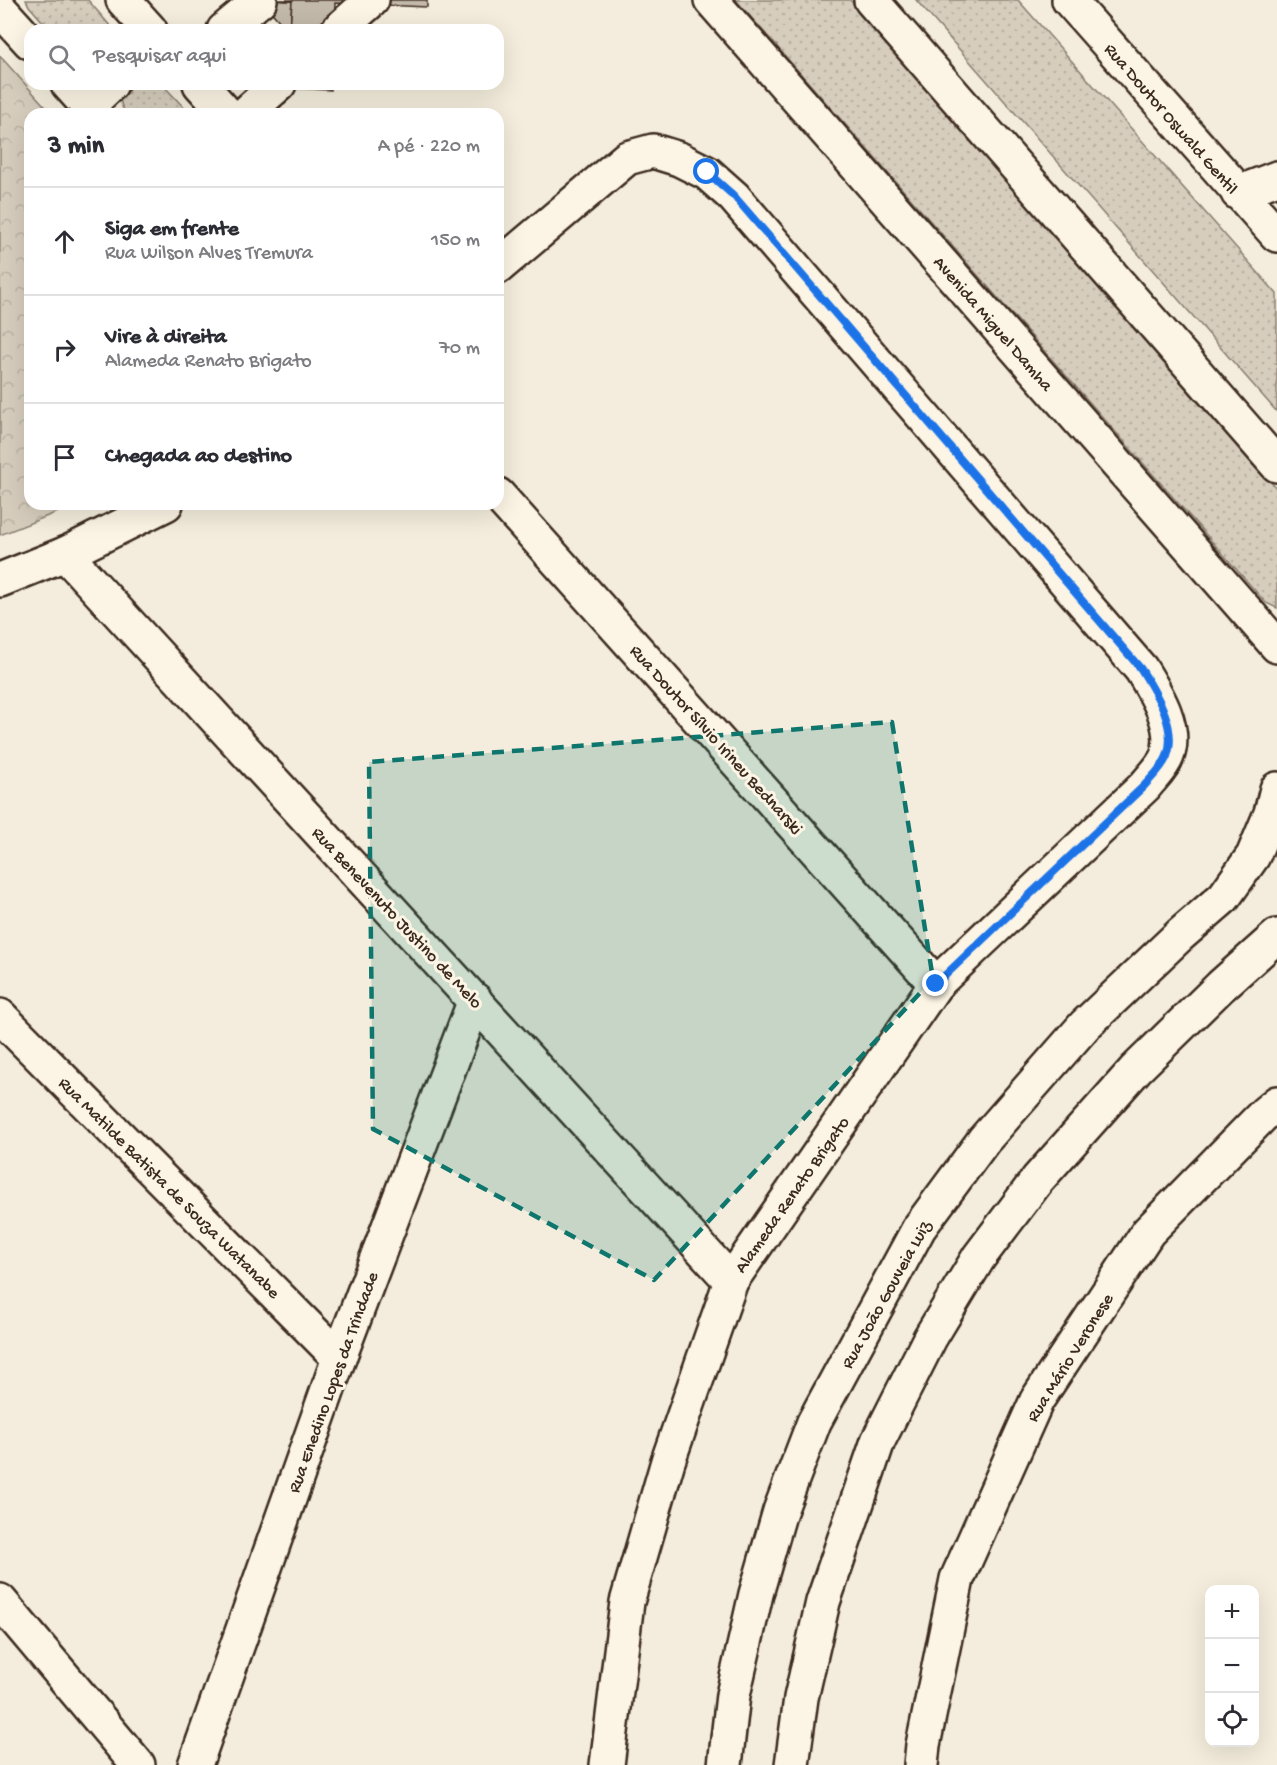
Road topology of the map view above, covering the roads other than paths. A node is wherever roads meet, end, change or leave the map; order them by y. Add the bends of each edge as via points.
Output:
1 (123, 0) edge
2 (260, 0) edge
3 (372, 0) edge
4 (711, 0) edge
5 (871, 0) edge
6 (1069, 0) edge
7 (0, 9) edge
8 (145, 24) edge
9 (231, 24) edge
10 (345, 24) edge
11 (24, 35) edge
12 (101, 90) edge
13 (205, 90) edge
14 (272, 90) edge
15 (84, 101) edge
16 (222, 108) edge
17 (252, 108) edge
18 (1277, 178) edge
19 (1238, 193) junction
20 (1277, 235) edge
21 (504, 262) edge
22 (1277, 465) edge
23 (504, 502) edge
24 (154, 510) edge
25 (65, 554) junction
26 (0, 580) edge
27 (1277, 646) edge
28 (1277, 789) edge
29 (1277, 936) edge
30 (936, 984) junction
31 (475, 1000) junction
32 (0, 1016) edge
33 (1277, 1103) edge
34 (731, 1281) junction
35 (339, 1358) junction
36 (0, 1601) edge
37 (138, 1765) edge
38 (195, 1765) edge
39 (607, 1765) edge
40 (725, 1765) edge
41 (792, 1765) edge
42 (921, 1765) edge

1 - 8 street
2 - 9 street
3 - 10 street
4 - 27 street, Avenida Miguel Damha
5 - 22 street
6 - 19 street, Rua Doutor Oswald Gentil
7 - 11 street
12 - 15 street
13 - 16 street
14 - 17 street
18 - 19 street
19 - 20 street, Rua Doutor Oswald Gentil
21 - 30 street, Alameda Renato Brigato via 627,158 653,151 707,172 734,196 1141,669 1159,698 1169,730 1167,755 1157,772
23 - 30 street, Rua Doutor Sílvio Irineu Bednarski
24 - 25 street
25 - 26 street
25 - 31 street, Rua Benevenuto Justino de Melo
28 - 40 street, Rua João Gouveia Luiz via 1253,856 1224,897 1085,1025 984,1140 919,1228 814,1422 780,1511 733,1695
29 - 41 street via 1136,1069 1038,1179 979,1257 930,1338 878,1441 843,1539 823,1602 801,1698
30 - 34 street, Alameda Renato Brigato
31 - 34 street, Rua Benevenuto Justino de Melo
31 - 35 street, Rua Enedino Lopes da Trindade
32 - 35 street, Rua Matilde Batista de Souza Watanabe
33 - 42 street, Rua Mário Veronese via 1148,1232 1037,1400 957,1579
34 - 39 street, Alameda Renato Brigato via 668,1461 627,1602
35 - 38 street, Rua Enedino Lopes da Trindade
36 - 37 street

